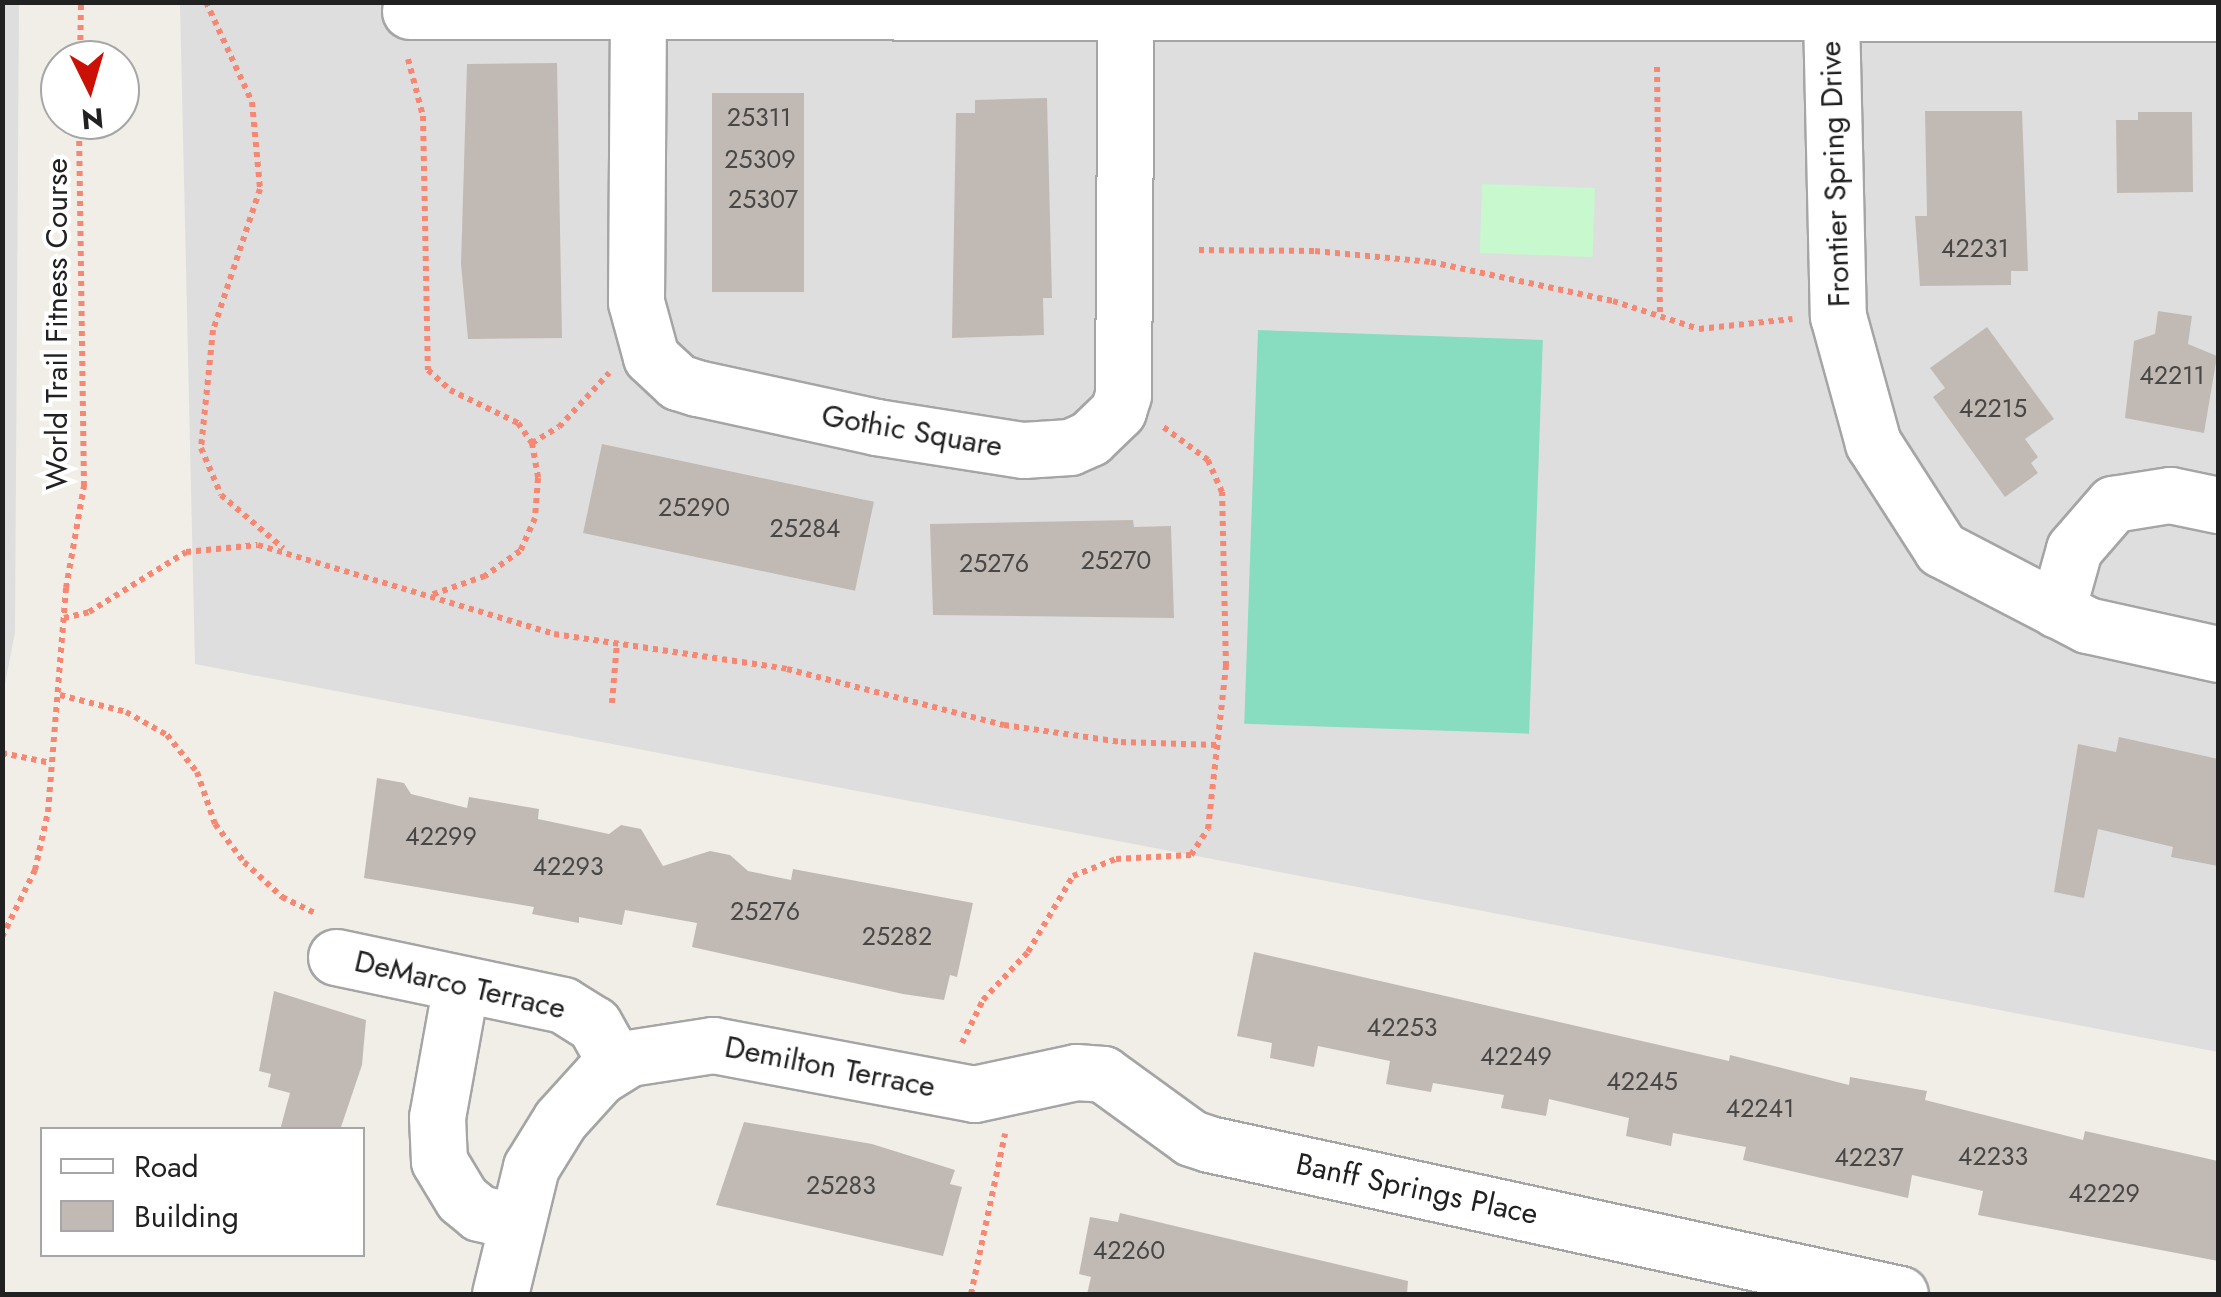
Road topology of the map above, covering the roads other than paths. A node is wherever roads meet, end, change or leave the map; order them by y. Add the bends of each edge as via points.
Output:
1 (1126, 11) junction
2 (638, 13) junction
3 (2218, 13) edge
4 (1831, 15) junction
5 (406, 30) road end
6 (2218, 504) edge
7 (2057, 610) junction
8 (2218, 654) edge
9 (329, 937) road end
10 (461, 984) junction
11 (617, 1064) junction
12 (956, 1072) joint
13 (513, 1221) junction
14 (500, 1294) edge
15 (1900, 1294) edge

1 - 2 street
1 - 2 street, Gothic Square via 1124,395 1118,411 1090,438 1070,447 1023,450 697,388 678,382 651,357 636,302
1 - 4 street
2 - 5 street
3 - 4 street
4 - 7 street, Frontier Spring Drive via 1838,316 1873,443 1941,549
6 - 7 street via 2170,495 2113,504 2074,549
7 - 8 street, Frontier Spring Drive via 2087,625
9 - 10 street, DeMarco Terrace
10 - 11 street, DeMarco Terrace via 580,1012
10 - 13 street via 436,1118 439,1161 448,1181 479,1213
11 - 12 street, Demilton Terrace via 687,1047 737,1046
11 - 13 street via 546,1139
12 - 15 street, Banff Springs Place via 1019,1087 1076,1072 1103,1074 1191,1138 1210,1144
13 - 14 street

